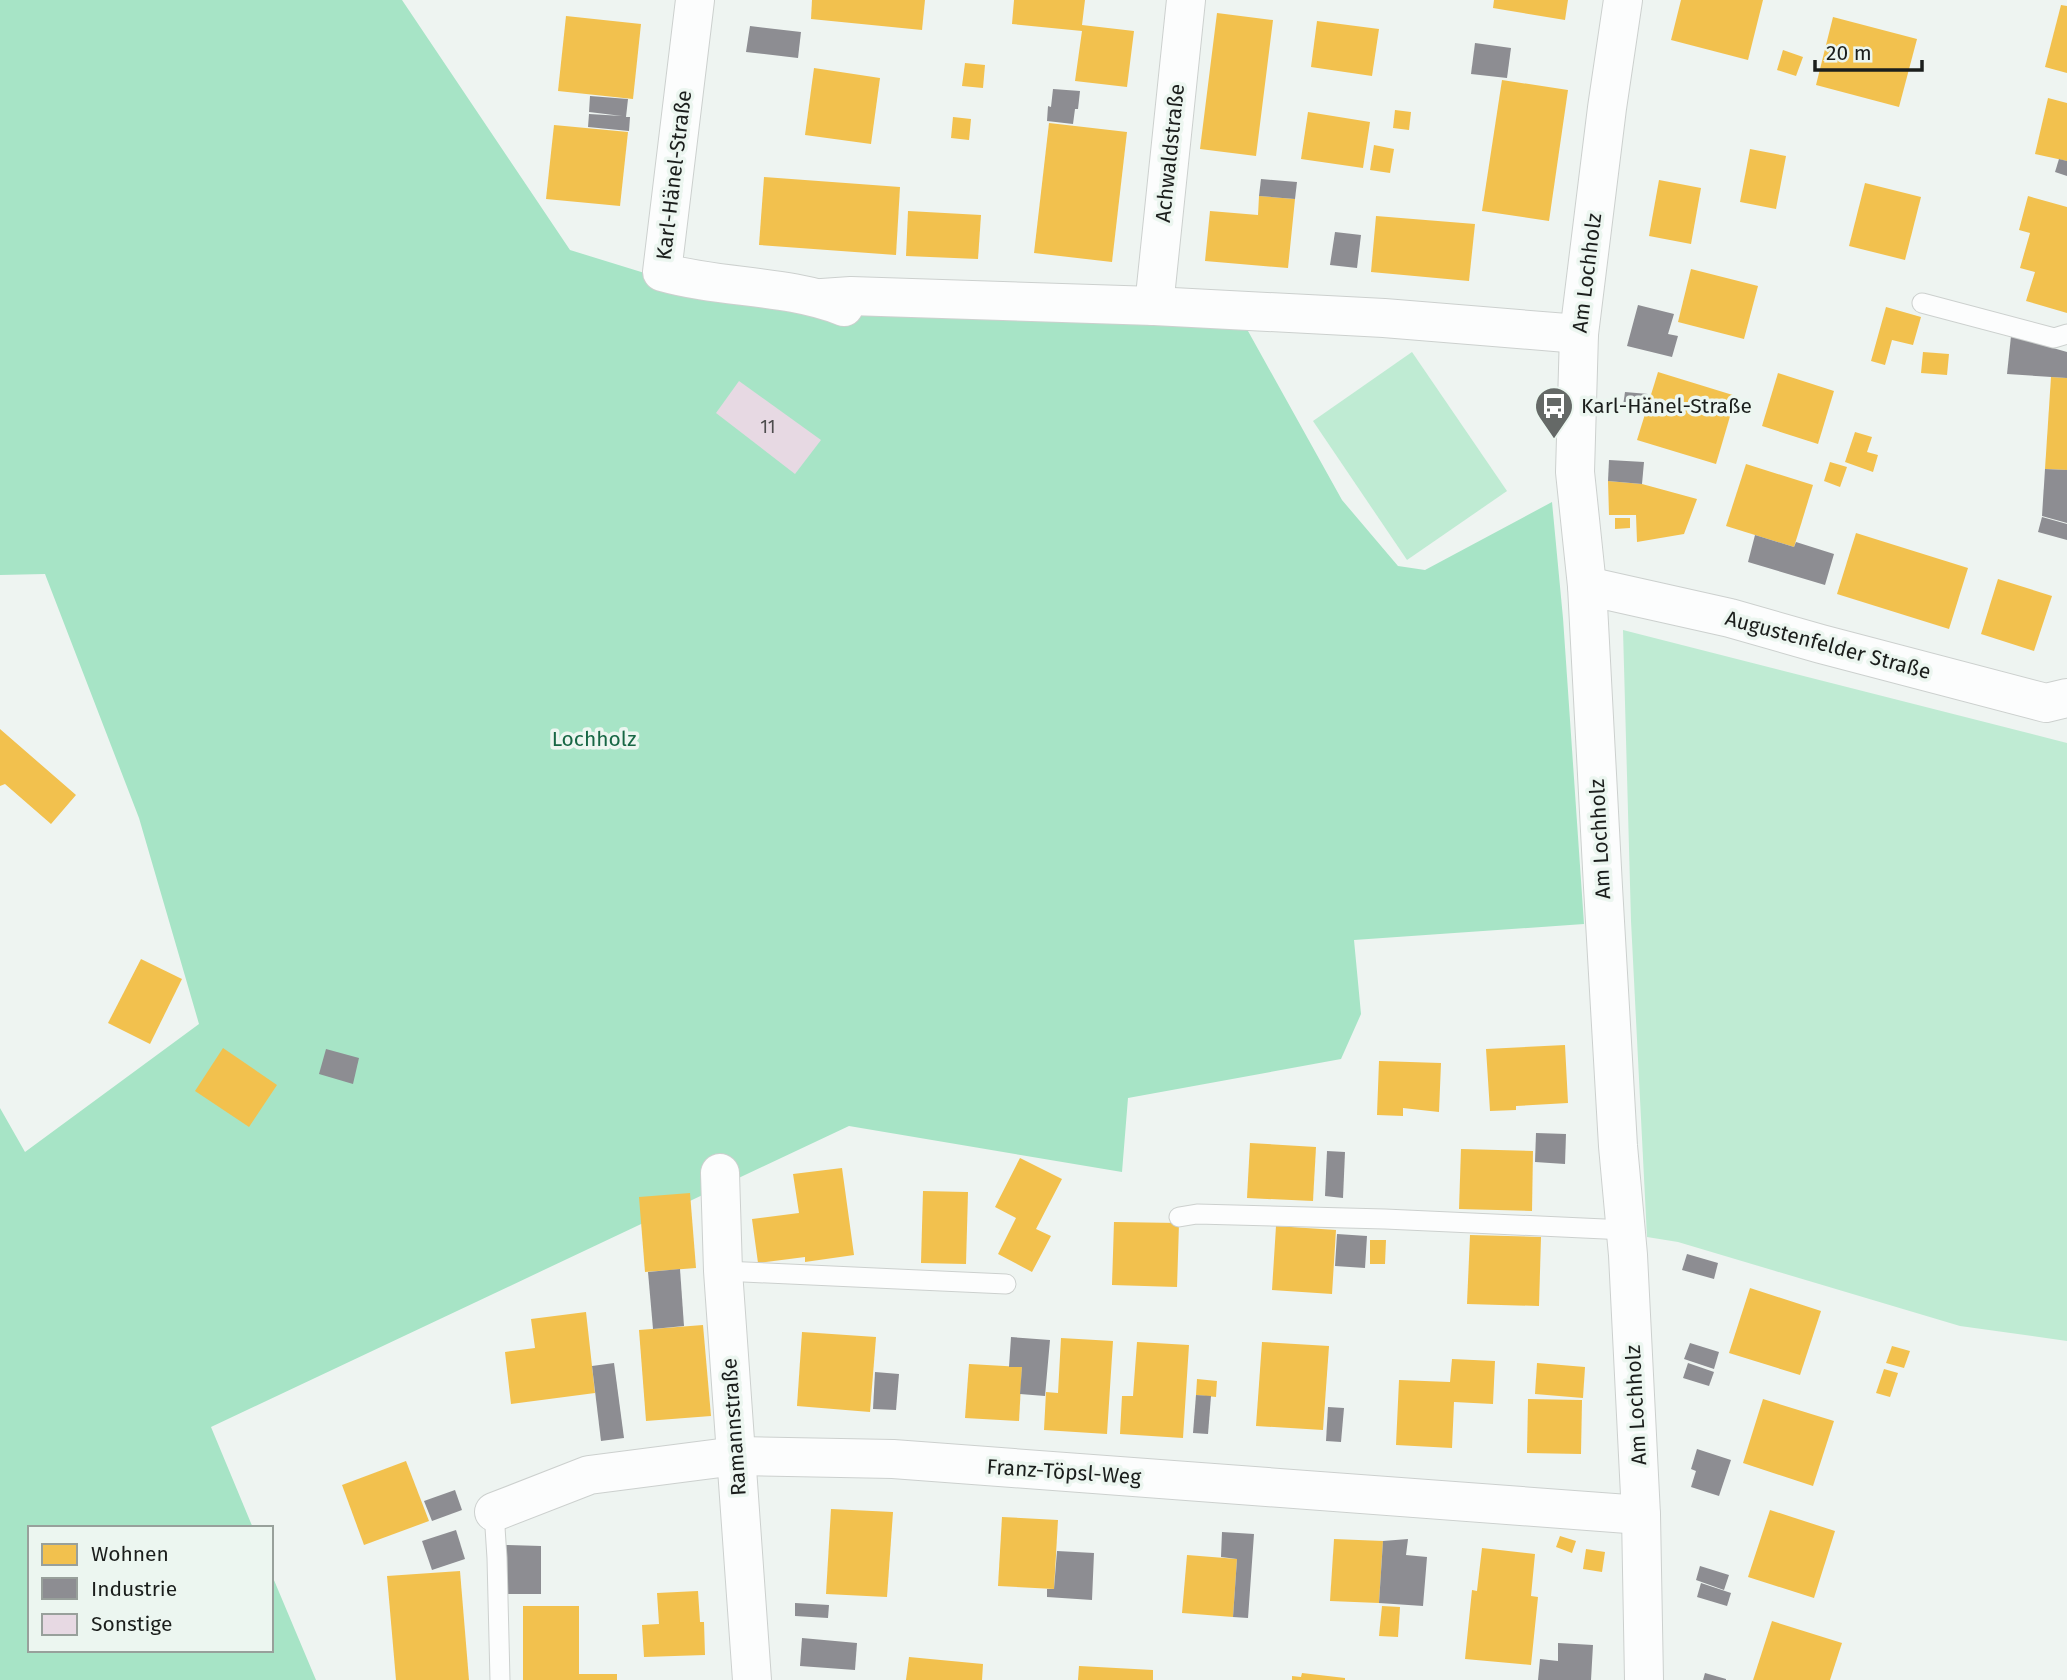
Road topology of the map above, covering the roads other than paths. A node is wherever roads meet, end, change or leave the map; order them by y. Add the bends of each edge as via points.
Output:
1 (695, 0) edge
2 (1186, 0) edge
3 (1623, 0) edge
4 (1922, 303) dead end
5 (1154, 306) junction
6 (1579, 334) junction
7 (2067, 334) edge
8 (1587, 586) junction
9 (2060, 703) edge
10 (720, 1173) dead end
11 (1179, 1217) dead end
12 (1626, 1230) junction
13 (723, 1271) junction
14 (1006, 1284) dead end
15 (736, 1456) junction
16 (494, 1512) joint
17 (1641, 1515) junction
18 (500, 1680) edge
19 (752, 1680) edge
20 (1644, 1680) edge

1 - 5 street, Karl-Hänel-Straße via 662,272 821,298 864,314 986,322 1028,302
2 - 5 street, Achwaldstraße
3 - 6 street, Am Lochholz
4 - 7 lane via 2054,338
5 - 6 street, Karl-Hänel-Straße
6 - 8 street, Am Lochholz via 1575,472
8 - 9 street, Augustenfelder Straße
8 - 12 street, Am Lochholz
10 - 13 street, Ramannstraße
11 - 12 lane via 1373,1219
12 - 17 street, Am Lochholz
13 - 14 lane
13 - 15 street, Ramannstraße
15 - 16 street, Franz-Töpsl-Weg via 589,1475
15 - 17 street, Franz-Töpsl-Weg via 894,1459
15 - 19 street, Ramannstraße
16 - 18 lane
17 - 20 street, Am Lochholz

